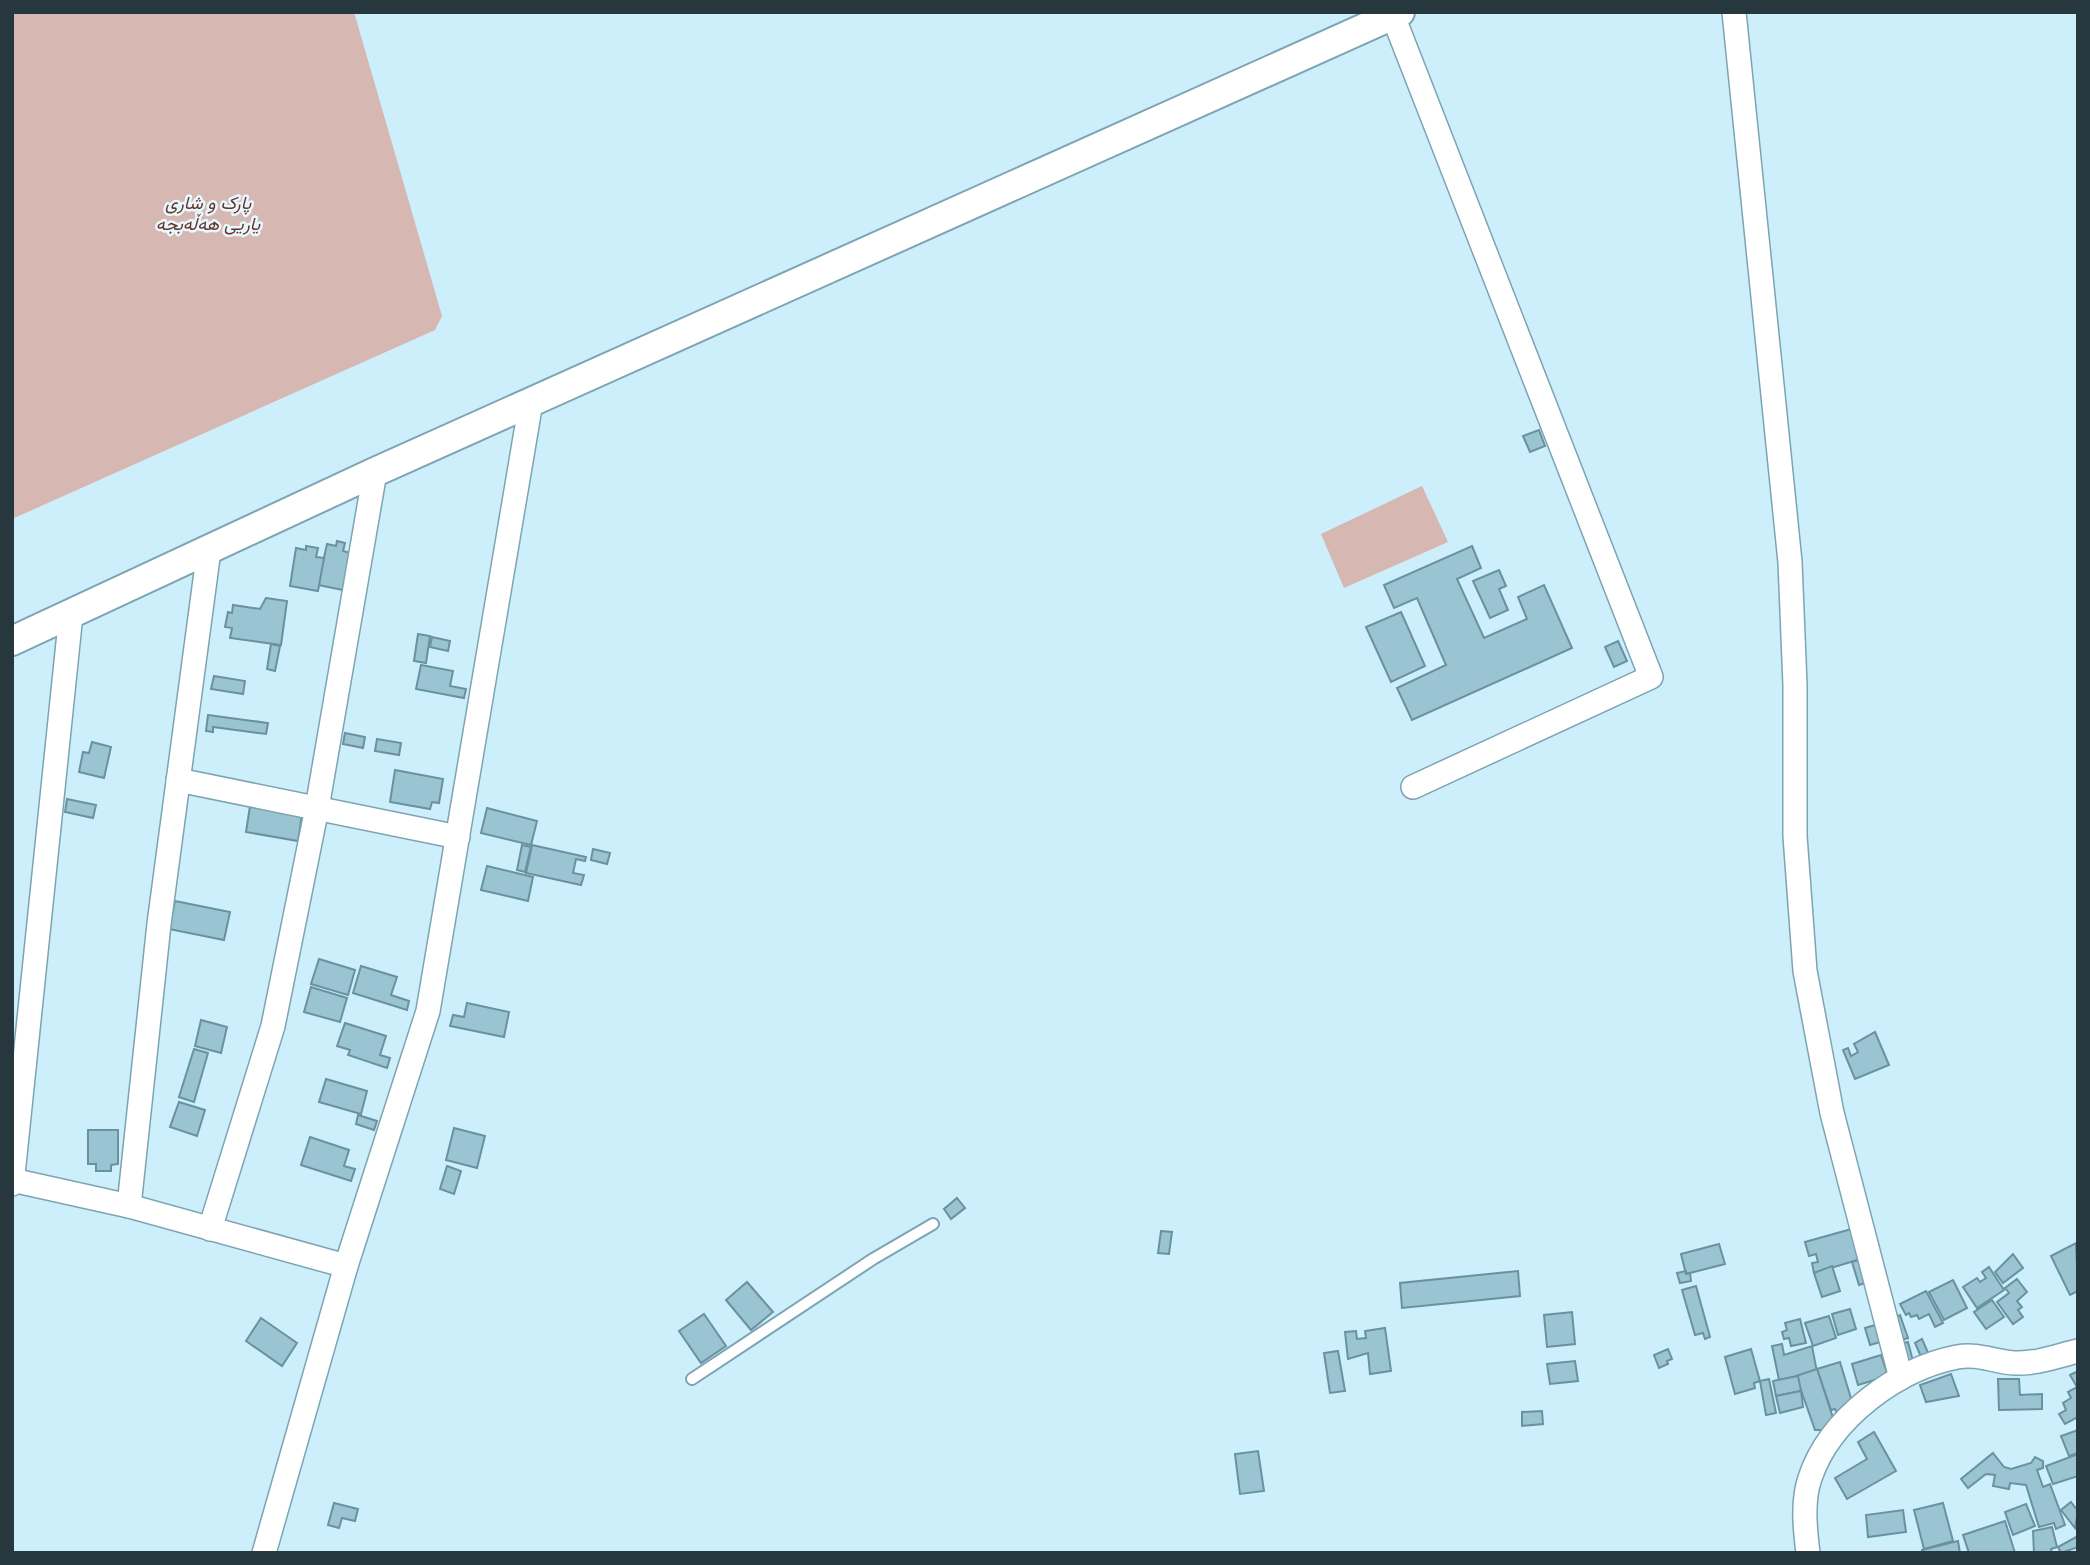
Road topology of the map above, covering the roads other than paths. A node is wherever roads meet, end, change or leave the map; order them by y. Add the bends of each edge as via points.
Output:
1 (1734, 12) edge
2 (1396, 14) edge
3 (531, 402) junction
4 (375, 472) junction
5 (209, 550) junction
6 (71, 614) junction
7 (12, 641) edge
8 (178, 780) junction
9 (1413, 787) dead end
10 (317, 808) junction
11 (458, 837) junction
12 (12, 1181) edge
13 (128, 1206) junction
14 (933, 1224) dead end
15 (210, 1229) junction
16 (346, 1266) junction
17 (2078, 1351) edge
18 (1901, 1378) junction
19 (692, 1379) dead end
20 (264, 1553) edge
21 (1808, 1553) edge

1 - 18 street via 1790,562 1796,836 1805,971 1832,1113
2 - 3 street
2 - 9 street via 1651,677
3 - 4 street
3 - 11 street
4 - 5 street
4 - 10 street
5 - 6 street
5 - 8 street
6 - 7 street
6 - 12 street
8 - 10 street
8 - 13 street
10 - 11 street
10 - 15 street via 273,1026
11 - 16 street via 428,1011
12 - 13 street
13 - 15 street
14 - 19 lane
15 - 16 street
16 - 20 street
17 - 18 street via 2032,1363 1979,1355 1957,1357
18 - 21 street via 1860,1408 1828,1441 1810,1479 1805,1507

